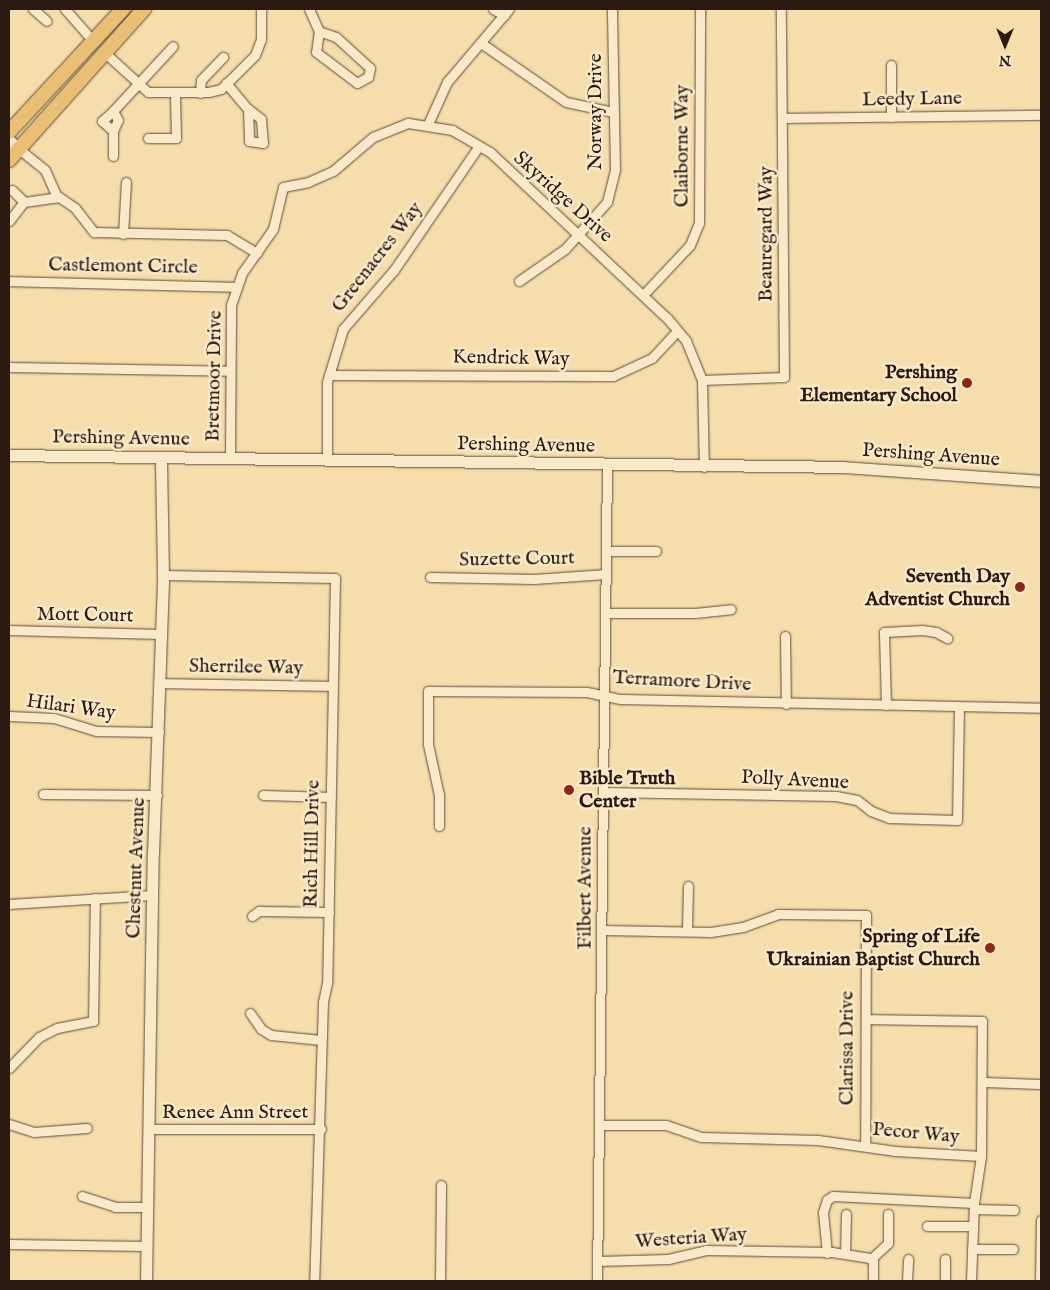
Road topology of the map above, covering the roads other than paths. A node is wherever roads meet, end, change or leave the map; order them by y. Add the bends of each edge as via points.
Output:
1 (34, 9) edge
2 (123, 9) edge
3 (144, 9) edge
4 (261, 9) edge
5 (309, 9) edge
6 (493, 9) edge
7 (612, 9) edge
8 (700, 9) edge
9 (781, 9) edge
10 (72, 11) edge
11 (506, 12) edge
12 (47, 21) dead end
13 (319, 31) junction
14 (93, 41) junction
15 (481, 43) junction
16 (173, 46) dead end
17 (104, 52) junction
18 (223, 57) dead end
19 (891, 65) dead end
20 (226, 83) junction
21 (137, 84) junction
22 (175, 93) junction
23 (200, 93) junction
24 (248, 109) dead end
25 (113, 111) junction
26 (613, 112) junction
27 (1041, 116) edge
28 (891, 117) junction
29 (784, 118) junction
30 (428, 124) junction
31 (112, 131) junction
32 (9, 132) edge
33 (148, 138) dead end
34 (14, 145) edge
35 (478, 146) junction
36 (112, 156) dead end
37 (9, 160) edge
38 (126, 182) dead end
39 (283, 187) joint
40 (12, 190) dead end
41 (58, 197) junction
42 (24, 202) junction
43 (9, 221) edge
44 (123, 234) junction
45 (579, 234) junction
46 (257, 253) junction
47 (9, 281) edge
48 (519, 281) dead end
49 (236, 287) junction
50 (644, 294) junction
51 (677, 331) junction
52 (9, 368) edge
53 (230, 370) junction
54 (329, 375) junction
55 (702, 380) junction
56 (9, 455) edge
57 (161, 457) junction
58 (230, 458) junction
59 (327, 460) junction
60 (607, 465) junction
61 (704, 467) junction
62 (1041, 481) edge
63 (606, 550) junction
64 (656, 551) dead end
65 (163, 574) junction
66 (606, 574) junction
67 (430, 577) dead end
68 (731, 609) dead end
69 (606, 613) junction
70 (9, 630) edge
71 (160, 634) junction
72 (786, 636) dead end
73 (947, 638) dead end
74 (159, 683) junction
75 (332, 686) junction
76 (605, 695) junction
77 (786, 704) junction
78 (886, 705) junction
79 (960, 708) junction
80 (1041, 708) edge
81 (9, 716) edge
82 (159, 732) junction
83 (603, 792) junction
84 (43, 794) dead end
85 (157, 795) junction
86 (263, 795) dead end
87 (331, 797) junction
88 (438, 826) dead end
89 (688, 886) dead end
90 (153, 895) junction
91 (94, 898) junction
92 (9, 904) edge
93 (329, 912) junction
94 (252, 916) dead end
95 (603, 930) junction
96 (687, 930) junction
97 (250, 1013) dead end
98 (866, 1019) junction
99 (321, 1040) junction
100 (9, 1068) edge
101 (983, 1082) junction
102 (1041, 1084) edge
103 (9, 1124) edge
104 (599, 1125) junction
105 (87, 1128) dead end
106 (149, 1129) junction
107 (321, 1129) junction
108 (865, 1146) junction
109 (981, 1156) junction
110 (441, 1185) dead end
111 (82, 1196) dead end
112 (974, 1206) junction
113 (147, 1207) junction
114 (1014, 1210) dead end
115 (846, 1214) dead end
116 (888, 1214) dead end
117 (1041, 1220) edge
118 (927, 1226) dead end
119 (973, 1226) junction
120 (9, 1244) edge
121 (146, 1246) junction
122 (972, 1249) junction
123 (1013, 1249) dead end
124 (827, 1253) junction
125 (845, 1254) junction
126 (908, 1259) dead end
127 (945, 1259) dead end
128 (872, 1260) junction
129 (598, 1261) junction
130 (146, 1281) edge
131 (314, 1281) edge
132 (440, 1281) edge
133 (597, 1281) edge
134 (873, 1281) edge
135 (907, 1281) edge
136 (945, 1281) edge
137 (971, 1281) edge
138 (1040, 1281) edge

1 - 12 street
2 - 14 main road
3 - 17 main road
4 - 20 street via 261,39 255,55
5 - 13 street
6 - 11 street
7 - 26 street, Norway Drive
8 - 50 street, Claiborne Way via 699,223 690,245
9 - 29 street, Beauregard Way
10 - 14 street
11 - 15 street
13 - 13 street via 316,52 356,83 368,77 370,68 336,37
14 - 32 main road
15 - 26 street via 566,102
15 - 30 street via 447,82
16 - 21 street
17 - 21 street
17 - 34 main road
18 - 23 street via 200,80
19 - 28 street
20 - 23 street via 221,88
20 - 24 street
21 - 22 street via 148,92
21 - 25 street
22 - 23 street
22 - 33 street via 176,138
25 - 31 street via 118,120
25 - 31 street via 102,120
26 - 45 street, Norway Drive via 612,186 607,202
27 - 28 street, Leedy Lane
28 - 29 street, Leedy Lane
29 - 55 street, Beauregard Way via 784,377
30 - 35 street, Skyridge Drive via 452,130
30 - 39 street, Skyridge Drive via 408,123 390,128 333,171 308,182
31 - 36 street
34 - 37 main road
34 - 41 street via 45,170
35 - 45 street, Skyridge Drive
35 - 54 street, Greenacres Way via 394,270 342,329
38 - 44 street
39 - 46 street, Bretmoor Drive via 278,217
40 - 42 street
41 - 42 street
41 - 44 street via 75,208 94,232
42 - 43 street
44 - 46 street via 227,235
45 - 48 street, Norway Drive via 552,260
45 - 50 street, Skyridge Drive
46 - 49 street, Bretmoor Drive
47 - 49 street, Castlemont Circle
49 - 53 street, Bretmoor Drive via 230,311
50 - 51 street, Skyridge Drive
51 - 54 street, Kendrick Way via 652,358 613,376
51 - 55 street, Skyridge Drive via 692,353
52 - 53 street
53 - 58 street, Bretmoor Drive
54 - 59 street, Greenacres Way
55 - 61 street, Skyridge Drive
56 - 57 street, Pershing Avenue
57 - 58 street, Pershing Avenue
57 - 65 street, Chestnut Avenue
58 - 59 street, Pershing Avenue
59 - 60 street, Pershing Avenue
60 - 61 street, Pershing Avenue
60 - 63 street, Filbert Avenue
61 - 62 street, Pershing Avenue via 843,467
63 - 64 street
63 - 66 street, Filbert Avenue
65 - 71 street, Chestnut Avenue
65 - 75 street, Rich Hill Drive via 335,578
66 - 67 street, Suzette Court via 534,579
66 - 69 street, Filbert Avenue
68 - 69 street via 694,614
69 - 76 street, Filbert Avenue
70 - 71 street, Mott Court
71 - 74 street, Chestnut Avenue
72 - 77 street
73 - 78 street via 922,630 884,632
74 - 75 street, Sherrilee Way
74 - 82 street, Chestnut Avenue
75 - 87 street, Rich Hill Drive
76 - 77 street, Terramore Drive via 621,699
76 - 83 street, Filbert Avenue
76 - 88 street, Terramore Drive via 587,692 428,691 428,744 439,795
77 - 78 street, Terramore Drive
78 - 79 street, Terramore Drive
79 - 80 street, Terramore Drive
79 - 83 street, Polly Avenue via 957,820 889,818 871,811 857,800 836,796
81 - 82 street, Hilari Way via 54,718 96,731
82 - 85 street, Chestnut Avenue
83 - 95 street, Filbert Avenue
84 - 85 street
85 - 90 street, Chestnut Avenue
86 - 87 street
87 - 93 street, Rich Hill Drive
89 - 96 street
90 - 91 street
90 - 106 street, Chestnut Avenue
91 - 92 street
91 - 100 street via 92,1021 57,1028 38,1037
93 - 94 street via 259,911
93 - 99 street, Rich Hill Drive via 328,983 323,1002
95 - 96 street, Clarissa Drive
95 - 104 street, Filbert Avenue
96 - 98 street, Clarissa Drive via 727,930 778,914 866,915
97 - 99 street via 261,1029 271,1035
98 - 101 street, Pecor Way via 982,1021
98 - 108 street, Clarissa Drive
99 - 107 street, Rich Hill Drive
101 - 102 street
101 - 109 street, Pecor Way
103 - 105 street via 34,1132
104 - 108 street, Pecor Way via 666,1126 702,1137 818,1140
104 - 129 street, Filbert Avenue
106 - 107 street, Renee Ann Street
106 - 113 street, Chestnut Avenue
107 - 131 street, Rich Hill Drive
108 - 109 street, Pecor Way
109 - 112 street
110 - 132 street
111 - 113 street via 115,1207
112 - 114 street
112 - 119 street
112 - 124 street via 833,1196 827,1200 823,1212
113 - 121 street, Chestnut Avenue
115 - 125 street
116 - 128 street via 888,1244
117 - 138 street
118 - 119 street
119 - 122 street
120 - 121 street
121 - 130 street, Chestnut Avenue
122 - 123 street
122 - 137 street
124 - 125 street, Westeria Way
124 - 129 street, Westeria Way via 706,1250 668,1259
125 - 128 street, Westeria Way
126 - 135 street
127 - 136 street
128 - 134 street
129 - 133 street, Filbert Avenue

